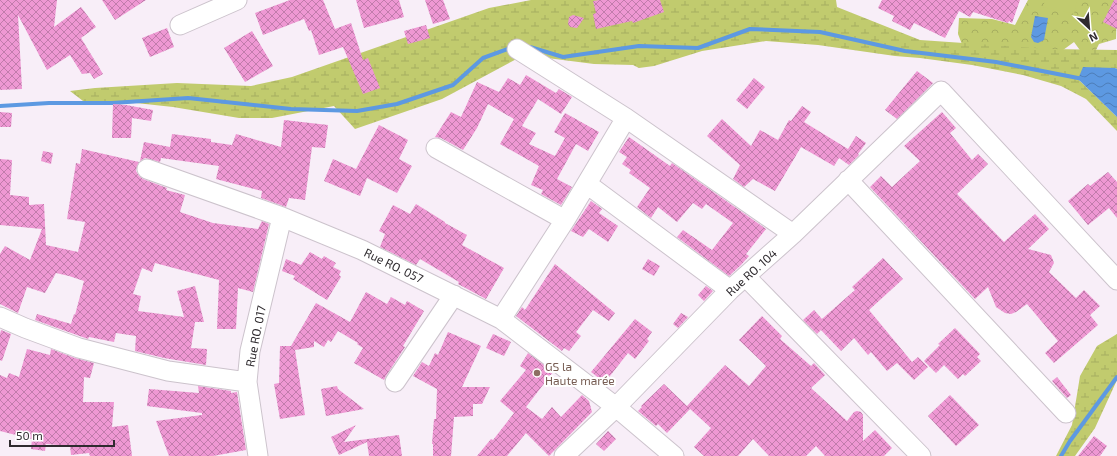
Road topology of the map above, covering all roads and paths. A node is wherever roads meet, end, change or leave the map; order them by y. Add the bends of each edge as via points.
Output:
1 (237, 0) edge
2 (180, 25) dead end
3 (517, 49) dead end
4 (626, 118) junction
5 (436, 148) dead end
6 (147, 170) dead end
7 (848, 180) junction
8 (587, 184) junction
9 (282, 217) junction
10 (565, 220) junction
11 (793, 234) junction
12 (746, 277) junction
13 (1117, 280) edge
14 (730, 290) junction
15 (454, 295) junction
16 (0, 317) edge
17 (501, 319) junction
18 (247, 382) junction
19 (395, 382) dead end
20 (616, 407) junction
21 (1066, 413) dead end
22 (258, 456) edge
23 (564, 456) edge
24 (674, 456) edge
25 (921, 456) edge

1 - 2 street
3 - 4 street
4 - 8 street
4 - 11 street
5 - 10 street
6 - 9 street, Rue RO. 057
7 - 11 street, Rue RO. 104
7 - 13 street, Rue RO. 104 via 940,91
7 - 21 street
8 - 10 street
8 - 14 street
9 - 15 street, Rue RO. 057 via 362,250
9 - 18 street, Rue RO. 017 via 250,351
10 - 17 street
11 - 12 street, Rue RO. 104
12 - 14 street, Rue RO. 104
12 - 25 street
14 - 20 street, Rue RO. 104
15 - 17 street, Rue RO. 057
15 - 19 street
16 - 18 street via 86,350 168,371
17 - 20 street, Rue RO. 057
18 - 22 street, Rue RO. 017
20 - 23 street, Rue RO. 104
20 - 24 street, Rue RO. 057

